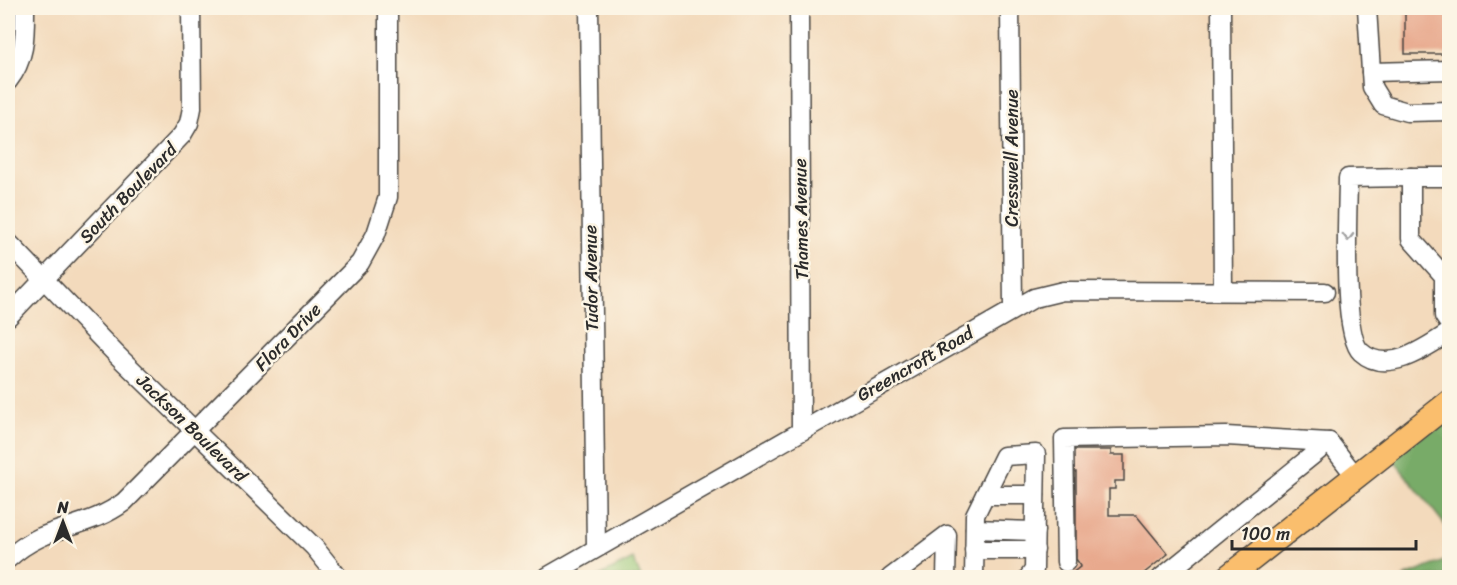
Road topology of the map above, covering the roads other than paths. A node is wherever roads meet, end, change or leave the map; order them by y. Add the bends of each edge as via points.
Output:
1 (25, 8) edge
2 (191, 8) edge
3 (388, 8) edge
4 (589, 8) edge
5 (799, 8) edge
6 (1010, 8) edge
7 (1221, 8) edge
8 (1367, 8) edge
9 (1449, 70) edge
10 (1371, 72) junction
11 (8, 81) edge
12 (1449, 111) edge
13 (1411, 177) junction
14 (1449, 177) edge
15 (8, 242) edge
16 (44, 280) junction
17 (1223, 291) junction
18 (1324, 291) dead end
19 (1013, 308) junction
20 (8, 317) edge
21 (1449, 325) edge
22 (1449, 332) edge
23 (1449, 402) edge
24 (196, 430) junction
25 (801, 430) junction
26 (1329, 442) junction
27 (1356, 477) junction
28 (985, 495) junction
29 (1035, 495) junction
30 (975, 530) junction
31 (1035, 531) junction
32 (596, 548) junction
33 (974, 550) junction
34 (1035, 550) junction
35 (8, 560) edge
36 (1066, 562) dead end
37 (339, 578) edge
38 (545, 578) edge
39 (890, 578) edge
40 (946, 578) edge
41 (974, 578) edge
42 (1028, 578) edge
43 (1161, 578) edge
44 (1227, 578) edge

1 - 11 street via 22,55
2 - 16 street, South Boulevard via 189,123 171,149
3 - 24 street, Flora Drive via 389,187 376,234 360,263
4 - 32 street, Tudor Avenue
5 - 25 street, Thames Avenue
6 - 19 street, Cresswell Avenue
7 - 17 street
8 - 10 street
9 - 10 street
10 - 12 street via 1372,87 1383,105 1407,111
13 - 14 street
13 - 21 street via 1411,239 1444,276 1444,316
13 -> 22 street via 1348,178 1348,307 1353,339 1359,351 1378,360 1392,360 1419,352
15 - 16 street, Jackson Boulevard
16 - 20 street, South Boulevard
16 - 24 street, Jackson Boulevard
17 - 18 street, Greencroft Road
17 - 19 street, Greencroft Road via 1063,291
19 - 25 street, Greencroft Road
23 - 27 main road
24 - 35 street, Flora Drive via 111,512 36,537
24 - 37 street, Jackson Boulevard via 314,547
25 - 32 street, Greencroft Road
26 - 27 street
26 - 36 street via 1226,436 1064,439
26 - 43 street
27 - 44 main road
28 - 29 street
28 - 29 street via 1004,456 1036,454
28 - 30 street via 975,514
29 - 31 street
30 - 31 street
30 - 33 street
31 - 34 street
32 - 38 street, Greencroft Road
33 - 34 street
33 - 41 street
34 - 42 street via 1034,570
39 - 40 street via 947,535

